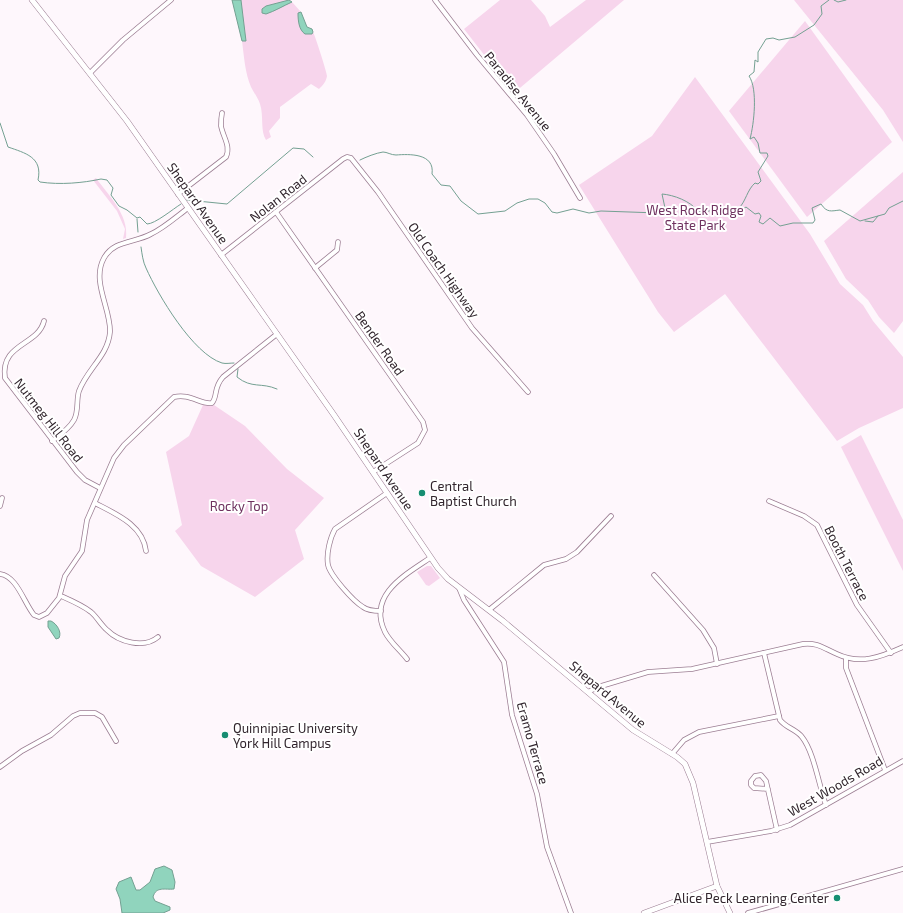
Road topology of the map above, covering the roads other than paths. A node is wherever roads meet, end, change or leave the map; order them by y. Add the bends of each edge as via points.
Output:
1 (32, 0) edge
2 (171, 0) edge
3 (435, 0) edge
4 (90, 73) junction
5 (222, 113) dead end
6 (347, 157) joint
7 (178, 194) junction
8 (580, 198) dead end
9 (188, 208) junction
10 (276, 212) junction
11 (338, 242) dead end
12 (221, 255) junction
13 (315, 268) junction
14 (44, 321) dead end
15 (277, 334) junction
16 (528, 392) dead end
17 (52, 441) junction
18 (373, 472) junction
19 (100, 488) junction
20 (387, 492) junction
21 (2, 498) dead end
22 (769, 501) dead end
23 (95, 503) junction
24 (0, 506) edge
25 (611, 516) dead end
26 (146, 551) dead end
27 (430, 558) junction
28 (0, 574) edge
29 (654, 575) dead end
30 (459, 588) junction
31 (60, 596) junction
32 (489, 610) junction
33 (381, 611) junction
34 (158, 637) dead end
35 (903, 647) edge
36 (764, 653) junction
37 (891, 653) junction
38 (407, 658) dead end
39 (846, 658) junction
40 (717, 664) junction
41 (588, 692) junction
42 (779, 716) junction
43 (116, 741) dead end
44 (672, 754) junction
45 (903, 761) edge
46 (0, 767) edge
47 (885, 770) junction
48 (768, 789) junction
49 (826, 805) junction
50 (777, 830) junction
51 (707, 842) junction
52 (903, 869) edge
53 (717, 886) junction
54 (571, 913) edge
55 (644, 913) edge
56 (730, 913) edge
57 (748, 913) edge

1 - 4 main road, Shepard Avenue
2 - 4 street via 123,40
3 - 8 street, Paradise Avenue via 473,51 531,120
4 - 7 main road, Shepard Avenue
5 - 7 street via 221,127 229,152
6 - 10 street, Nolan Road
6 - 16 street, Old Coach Highway via 355,162 378,192 472,328
7 - 9 main road, Shepard Avenue
9 - 12 main road, Shepard Avenue
9 - 17 street via 152,234 115,246 104,258 100,277 110,331 108,343 79,390 74,421
10 - 12 street, Nolan Road
10 - 13 street, Bender Road
11 - 13 street via 337,250
12 - 15 main road, Shepard Avenue
13 - 18 street, Bender Road via 423,422 423,437
14 - 17 street, Nutmeg Hill Road via 40,330 10,353 3,372 9,386
15 - 18 main road, Shepard Avenue
15 - 19 street via 223,377 216,386 212,403 188,396 171,398 121,448
17 - 19 street, Nutmeg Hill Road via 81,476
18 - 20 main road, Shepard Avenue
19 - 23 street
20 - 27 main road, Shepard Avenue
20 - 33 street via 335,529 327,561 330,571 359,604 369,610
21 - 24 street
22 - 37 street, Booth Terrace via 804,516 817,525 857,605
23 - 26 street via 138,530 144,539
23 - 31 street via 87,520 82,551 64,576
25 - 32 street via 577,552 566,559 544,565
27 - 30 main road, Shepard Avenue via 443,575
27 - 33 street via 390,587
28 - 31 street via 7,575 13,580 37,616 44,615
29 - 40 street via 703,630 714,648
30 - 32 main road, Shepard Avenue
30 - 54 street, Eramo Terrace via 504,662 512,715 538,798 548,847
31 - 34 street via 89,610 103,627 117,638 139,643 152,642
32 - 41 main road, Shepard Avenue
33 - 38 street via 385,632
35 - 37 street
36 - 39 street via 811,643
36 - 40 street
36 - 42 street
37 - 39 street via 867,660
39 - 47 street via 846,668
40 - 41 street via 683,670 648,672
41 - 44 main road, Shepard Avenue via 642,737
42 - 44 street via 699,732 684,740
42 - 49 street via 782,723 798,732 805,741
43 - 46 street via 102,717 80,713 51,735
44 - 51 main road, Shepard Avenue via 685,764 690,773
45 - 47 street, West Woods Road
47 - 49 street, West Woods Road
48 - 48 street via 764,777 758,775 752,778 754,788
48 - 50 street
49 - 50 street, West Woods Road
50 - 51 street, West Woods Road
51 - 53 main road, Shepard Avenue
52 - 57 street
53 - 55 main road
53 - 56 main road, Shepard Avenue

